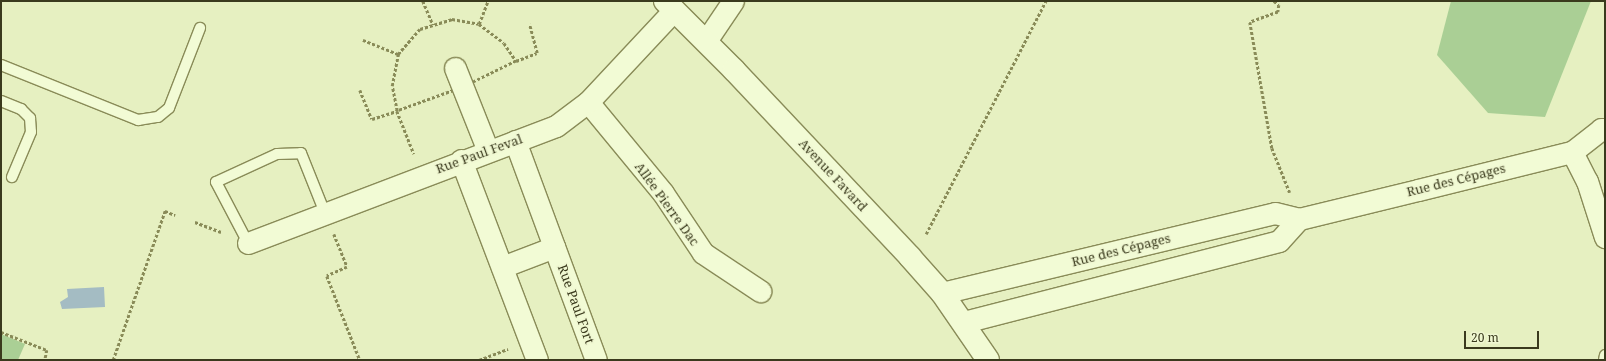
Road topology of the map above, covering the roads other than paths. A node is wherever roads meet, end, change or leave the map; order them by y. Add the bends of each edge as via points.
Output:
1 (733, 1) edge
2 (670, 6) edge
3 (200, 28) dead end
4 (706, 41) junction
5 (1, 65) edge
6 (455, 68) dead end
7 (1, 101) edge
8 (588, 102) junction
9 (1605, 129) edge
10 (515, 141) junction
11 (488, 151) junction
12 (1572, 152) junction
13 (461, 160) junction
14 (12, 177) dead end
15 (325, 213) junction
16 (1300, 219) junction
17 (1605, 237) edge
18 (248, 243) joint
19 (554, 248) junction
20 (502, 268) junction
21 (760, 291) dead end
22 (942, 293) junction
23 (964, 322) junction
24 (1605, 355) edge
25 (537, 360) edge
26 (596, 360) edge
27 (988, 360) edge
28 (1604, 360) edge

1 - 4 street
2 - 4 street, Avenue Favard
2 - 8 street, Rue Paul Feval
3 - 5 lane via 169,108 158,117 138,120
4 - 22 street, Avenue Favard
6 - 11 street
7 - 14 lane via 21,109 30,118 31,132
8 - 10 street, Rue Paul Feval via 556,126
8 - 21 street, Allée Pierre Dac via 663,193 703,253
9 - 12 street, Rue des Cépages via 1601,129
10 - 11 street, Rue Paul Feval
10 - 19 street, Rue Paul Fort
11 - 13 street, Rue Paul Feval
12 - 16 street, Rue des Cépages
12 - 17 street via 1587,181
13 - 15 street, Rue Paul Feval
13 - 20 street
15 - 18 street, Rue Paul Feval
15 - 18 lane via 301,153 277,154 216,182
16 - 22 street, Rue des Cépages via 1275,213
16 - 23 street via 1279,241
19 - 20 street, Rue Paul Fort
19 - 26 street, Rue Paul Fort
20 - 25 street
22 - 23 street, Avenue Favard
23 - 27 street, Avenue Favard
24 - 28 lane

